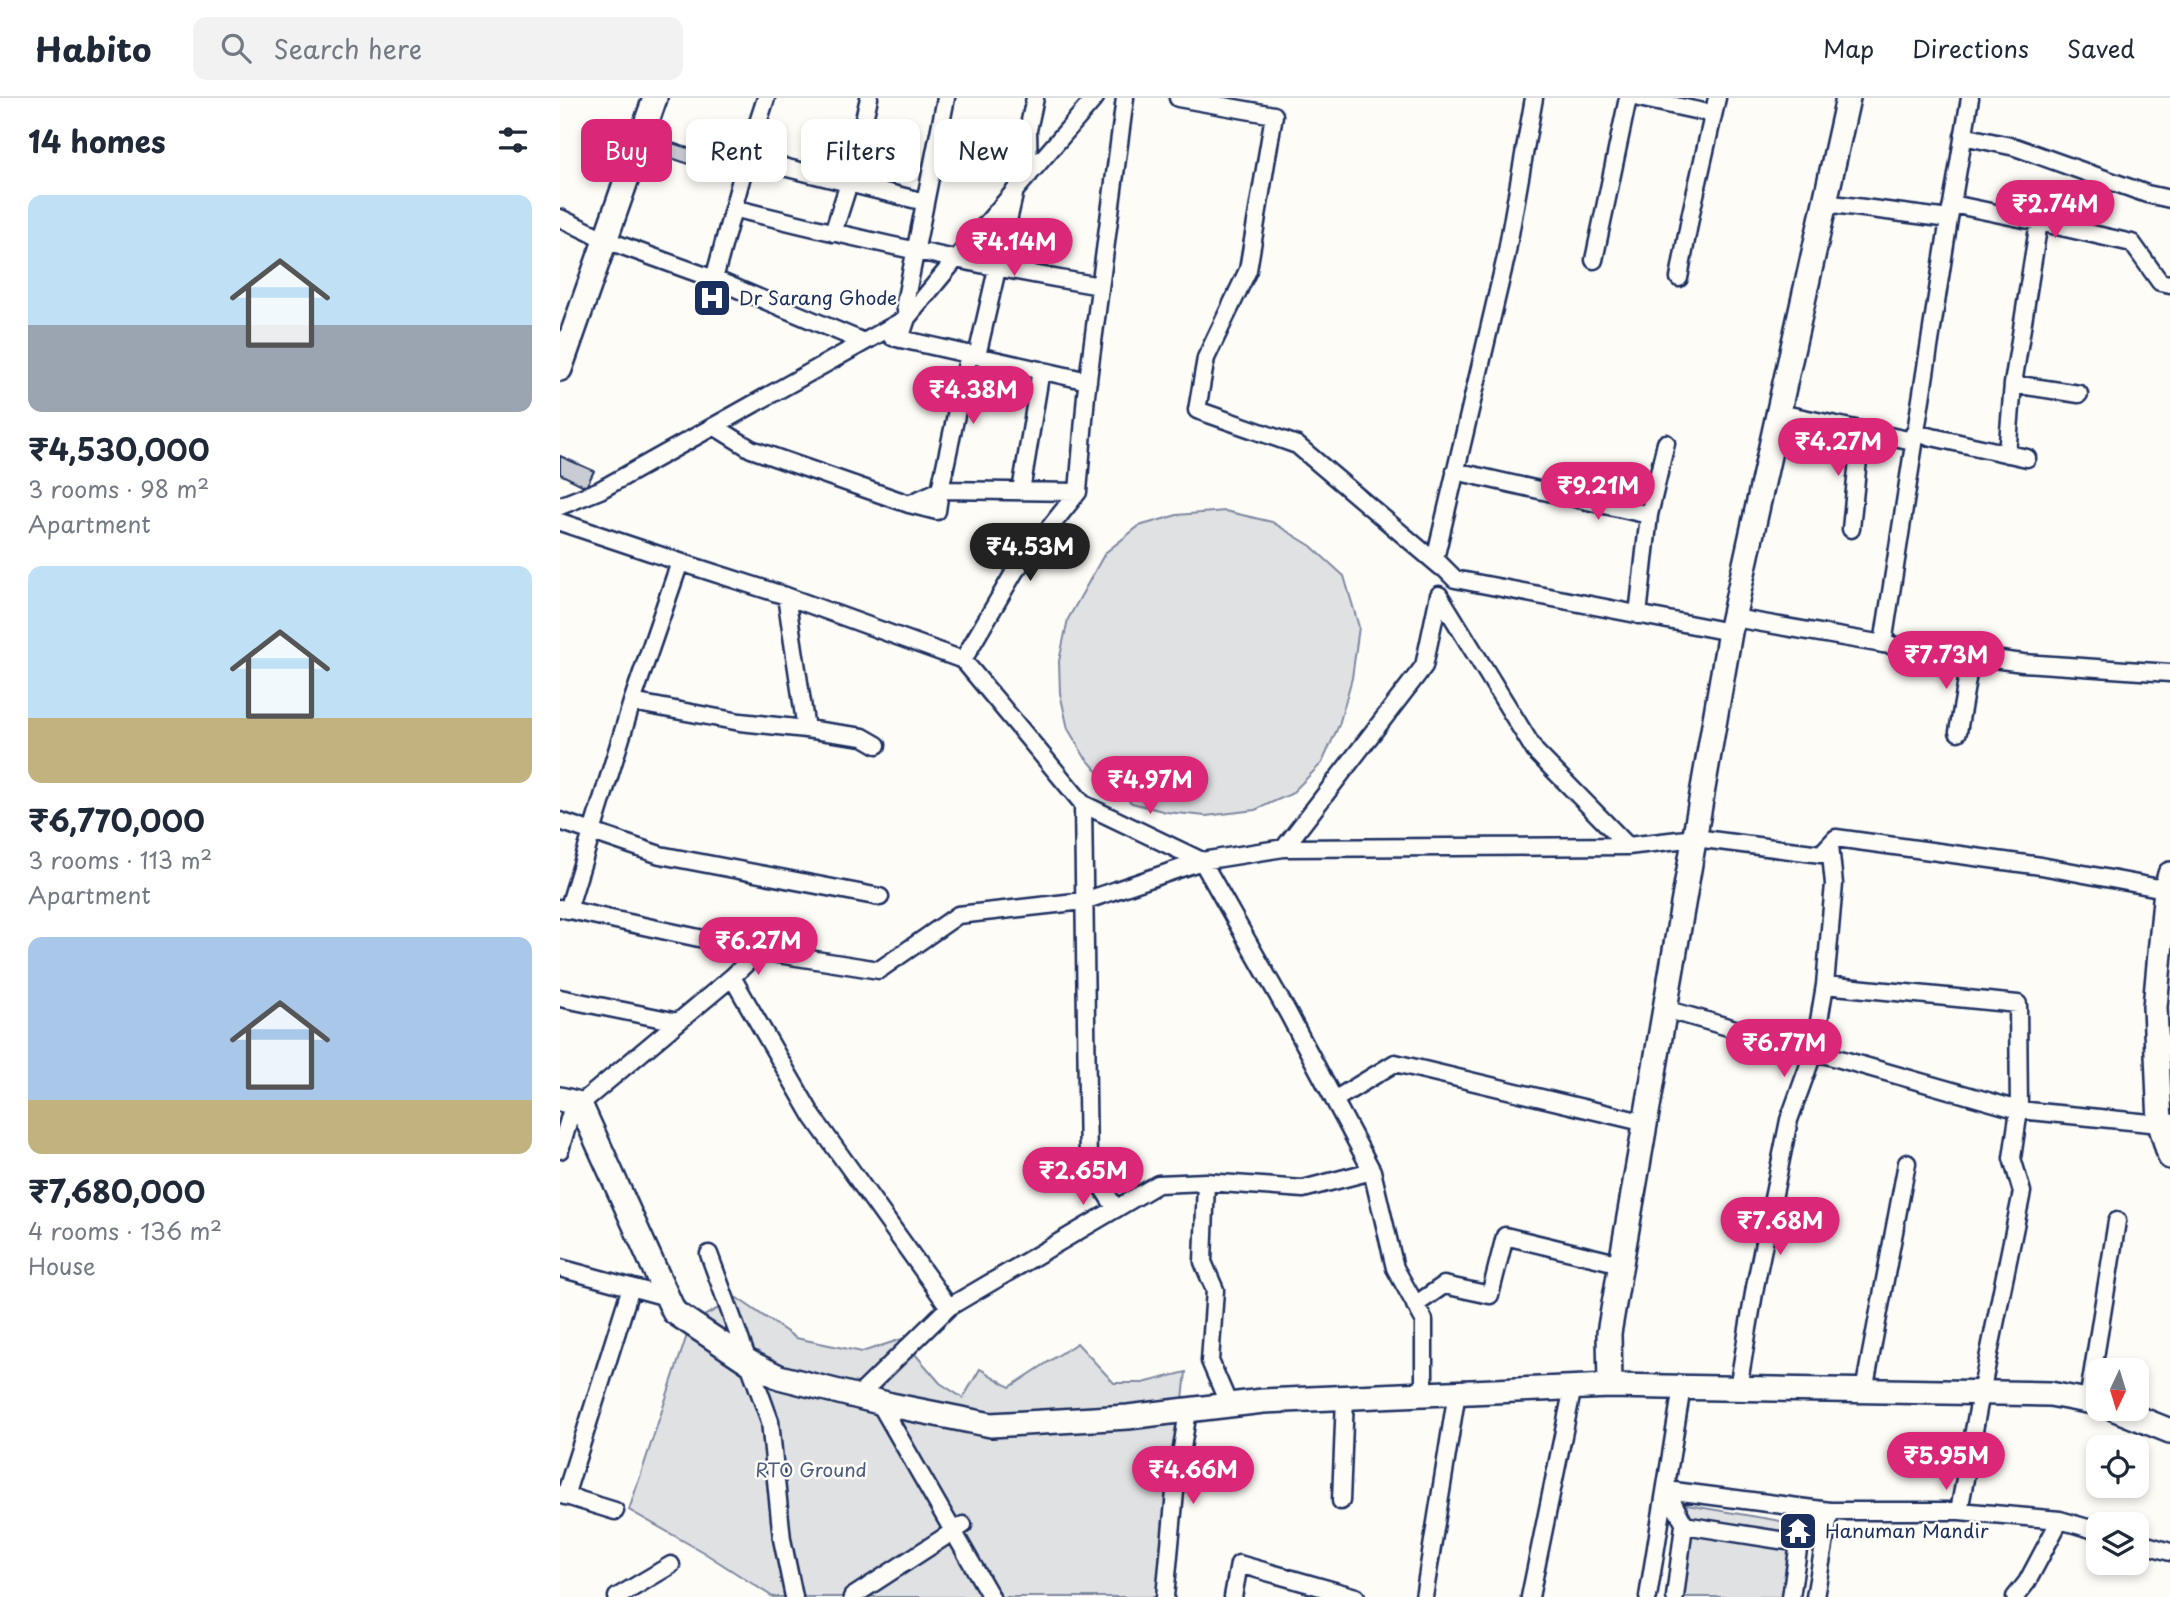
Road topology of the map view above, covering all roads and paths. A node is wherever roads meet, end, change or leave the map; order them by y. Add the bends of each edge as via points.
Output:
1 (655, 98) edge
2 (766, 98) edge
3 (869, 98) edge
4 (946, 98) edge
5 (1035, 98) edge
6 (1094, 98) edge
7 (1125, 98) edge
8 (1178, 98) edge
9 (1534, 98) edge
10 (1628, 98) edge
11 (1639, 98) edge
12 (1848, 98) edge
13 (1970, 98) edge
14 (1715, 106) edge
15 (759, 119) edge
16 (1030, 119) edge
17 (1963, 136) junction
18 (787, 168) edge
19 (1032, 171) edge
20 (740, 182) edge
21 (1023, 182) edge
22 (849, 183) junction
23 (1015, 192) junction
24 (2170, 199) edge
25 (925, 202) junction
26 (1825, 202) junction
27 (733, 208) junction
28 (1950, 211) junction
29 (560, 218) edge
30 (2039, 222) junction
31 (833, 233) junction
32 (606, 240) junction
33 (914, 251) junction
34 (955, 260) junction
35 (1594, 260) dead end
36 (997, 268) junction
37 (1679, 278) dead end
38 (715, 279) junction
39 (2170, 284) edge
40 (1100, 286) junction
41 (908, 318) junction
42 (872, 338) junction
43 (901, 340) junction
44 (973, 355) junction
45 (560, 369) edge
46 (1041, 370) junction
47 (1088, 381) junction
48 (2013, 384) junction
49 (2079, 394) dead end
50 (1779, 413) junction
51 (714, 426) junction
52 (1861, 430) junction
53 (1914, 437) junction
54 (1665, 443) dead end
55 (2007, 454) junction
56 (2028, 458) dead end
57 (1455, 471) junction
58 (940, 490) junction
59 (1021, 491) junction
60 (1078, 492) junction
61 (560, 506) edge
62 (1648, 515) junction
63 (560, 522) edge
64 (1851, 529) dead end
65 (680, 562) junction
66 (1455, 579) junction
67 (786, 596) junction
68 (1638, 615) junction
69 (1732, 625) junction
70 (1883, 644) junction
71 (1971, 656) junction
72 (963, 660) junction
73 (2170, 673) edge
74 (632, 702) junction
75 (806, 729) junction
76 (1958, 732) dead end
77 (877, 744) dead end
78 (1083, 804) junction
79 (560, 821) edge
80 (591, 830) junction
81 (1695, 838) junction
82 (1830, 845) junction
83 (1628, 846) junction
84 (1283, 848) junction
85 (1202, 861) junction
86 (2169, 885) edge
87 (880, 897) dead end
88 (1084, 901) junction
89 (564, 909) edge
90 (759, 951) junction
91 (732, 977) junction
92 (1825, 985) junction
93 (560, 998) edge
94 (2163, 999) edge
95 (1665, 1009) junction
96 (678, 1022) junction
97 (1814, 1051) junction
98 (1334, 1100) junction
99 (571, 1102) edge
100 (2019, 1110) junction
101 (1646, 1123) junction
102 (2165, 1123) edge
103 (560, 1150) edge
104 (2170, 1157) edge
105 (1907, 1163) dead end
106 (1372, 1171) junction
107 (1206, 1182) junction
108 (1116, 1209) junction
109 (2118, 1221) dead end
110 (709, 1254) dead end
111 (1621, 1264) junction
112 (560, 1268) edge
113 (631, 1287) junction
114 (667, 1297) junction
115 (1415, 1305) junction
116 (949, 1307) junction
117 (2099, 1358) edge
118 (750, 1362) junction
119 (1610, 1386) junction
120 (1573, 1387) junction
121 (1682, 1387) junction
122 (1738, 1388) junction
123 (1864, 1391) junction
124 (1457, 1392) junction
125 (1981, 1393) junction
126 (1424, 1394) junction
127 (1345, 1397) junction
128 (868, 1399) junction
129 (2086, 1401) edge
130 (1229, 1405) junction
131 (1188, 1411) junction
132 (2145, 1421) edge
133 (2170, 1431) edge
134 (1665, 1490) junction
135 (562, 1495) edge
136 (1341, 1501) dead end
137 (615, 1511) dead end
138 (1830, 1511) junction
139 (1959, 1511) junction
140 (2060, 1520) junction
141 (1685, 1525) junction
142 (2086, 1528) edge
143 (958, 1529) junction
144 (1799, 1543) junction
145 (2149, 1546) edge
146 (2170, 1552) edge
147 (671, 1565) dead end
148 (617, 1597) edge
149 (794, 1597) edge
150 (852, 1597) edge
151 (991, 1597) edge
152 (1165, 1597) edge
153 (1233, 1597) edge
154 (1356, 1597) edge
155 (1424, 1597) edge
156 (1530, 1597) edge
157 (1648, 1597) edge
158 (1675, 1597) edge
159 (1790, 1597) edge
160 (1815, 1597) edge
161 (2015, 1597) edge

1 - 32 street
2 - 15 street
3 - 22 street
4 - 25 street
5 - 16 street
6 - 19 street
7 - 40 street
8 - 66 street via 1274,115 1248,270 1206,358 1197,410 1297,445
9 - 57 street via 1506,257
10 - 35 street
11 - 14 street
12 - 26 street
13 - 17 street
14 - 37 street
17 - 24 street via 2015,147
17 - 28 street
18 - 22 street
20 - 27 street
21 - 23 street
22 - 25 street
22 - 31 street
23 - 34 street
23 - 36 street
25 - 33 street
26 - 28 street
26 - 50 street
27 - 31 street
27 - 38 street
28 - 30 street
28 - 53 street
29 - 32 street
30 - 39 street via 2132,243 2160,282
30 - 48 street
31 - 33 street
32 - 38 street
32 - 45 street
33 - 34 street
33 - 41 street via 905,303
34 - 36 street
34 - 41 street
36 - 40 street
36 - 44 street
38 - 42 street
40 - 47 street
41 - 42 street
41 - 43 street
42 - 43 street
42 - 51 street
43 - 44 street
44 - 46 street
44 - 58 street
46 - 47 street
46 - 59 street
47 - 60 street
48 - 49 street
48 - 55 street
50 - 52 street
50 - 69 street
51 - 58 street via 751,449 909,504 937,511
51 - 61 street via 600,490
52 - 53 street
52 - 64 street
53 - 55 street
53 - 70 street
54 - 62 street
55 - 56 street
57 - 62 street
57 - 66 street via 1434,559
58 - 59 street
59 - 60 street
60 - 72 street via 1015,571
62 - 68 street
63 - 65 street
65 - 67 street
65 - 74 street
66 - 68 street
67 - 72 street
67 - 75 street
68 - 69 street
69 - 70 street
69 - 81 street
70 - 71 street
71 - 73 street
71 - 76 street
72 - 78 street
74 - 75 street
74 - 80 street
75 - 77 street via 863,737
78 - 85 street
78 - 88 street
79 - 80 street
80 - 87 street via 660,855
80 - 89 street
81 - 82 street via 1821,854
81 - 83 street
81 - 95 street
82 - 86 street via 1836,838
82 - 92 street via 1833,884
83 - 84 street
83 - 84 street via 1535,751 1439,594 1424,666
84 - 85 street
85 - 88 street
85 - 98 street
86 - 94 street
88 - 90 street via 958,915 879,970
88 - 108 street via 1088,1165
89 - 90 street
90 - 91 street
91 - 96 street
91 - 116 street via 813,1117
92 - 97 street
92 - 100 street via 2018,1004
93 - 96 street
94 - 102 street
95 - 97 street
95 - 101 street
96 - 99 street
97 - 100 street
97 - 122 street via 1789,1120
98 - 101 street via 1395,1063
98 - 106 street
99 - 103 street
99 - 114 street
100 - 102 street
100 - 125 street via 2012,1158 2022,1192
101 - 111 street
102 - 104 street
105 - 123 street
106 - 107 street via 1303,1189
106 - 115 street via 1395,1268
107 - 108 street via 1157,1184
107 - 130 street via 1203,1262 1215,1290 1210,1361
108 - 116 street
109 - 117 street
110 - 118 street
111 - 115 street via 1505,1236 1490,1294 1444,1285
111 - 119 street via 1609,1333
112 - 113 street
113 - 114 street
113 - 135 street
114 - 118 street via 674,1312
115 - 126 street via 1424,1320
116 - 128 street
118 - 128 street via 779,1377
118 - 149 street via 770,1421 782,1539
119 - 120 street
119 - 121 street
120 - 124 street
120 - 156 street
121 - 122 street
121 - 134 street
122 - 123 street
123 - 125 street
124 - 126 street
124 - 155 street
125 - 129 street via 2050,1394
125 - 139 street
126 - 127 street
127 - 130 street
127 - 136 street
128 - 131 street via 991,1424
128 - 143 street
130 - 131 street
131 - 152 street
132 - 133 street
134 - 138 street
134 - 141 street
134 - 157 street
135 - 137 street
138 - 139 street
138 - 144 street
138 - 160 street
139 - 140 street
140 - 142 street
140 - 161 street
141 - 144 street
141 - 158 street
143 - 150 street
143 - 151 street
144 - 159 street
145 - 146 street
147 - 148 street
153 - 154 street via 1239,1564

